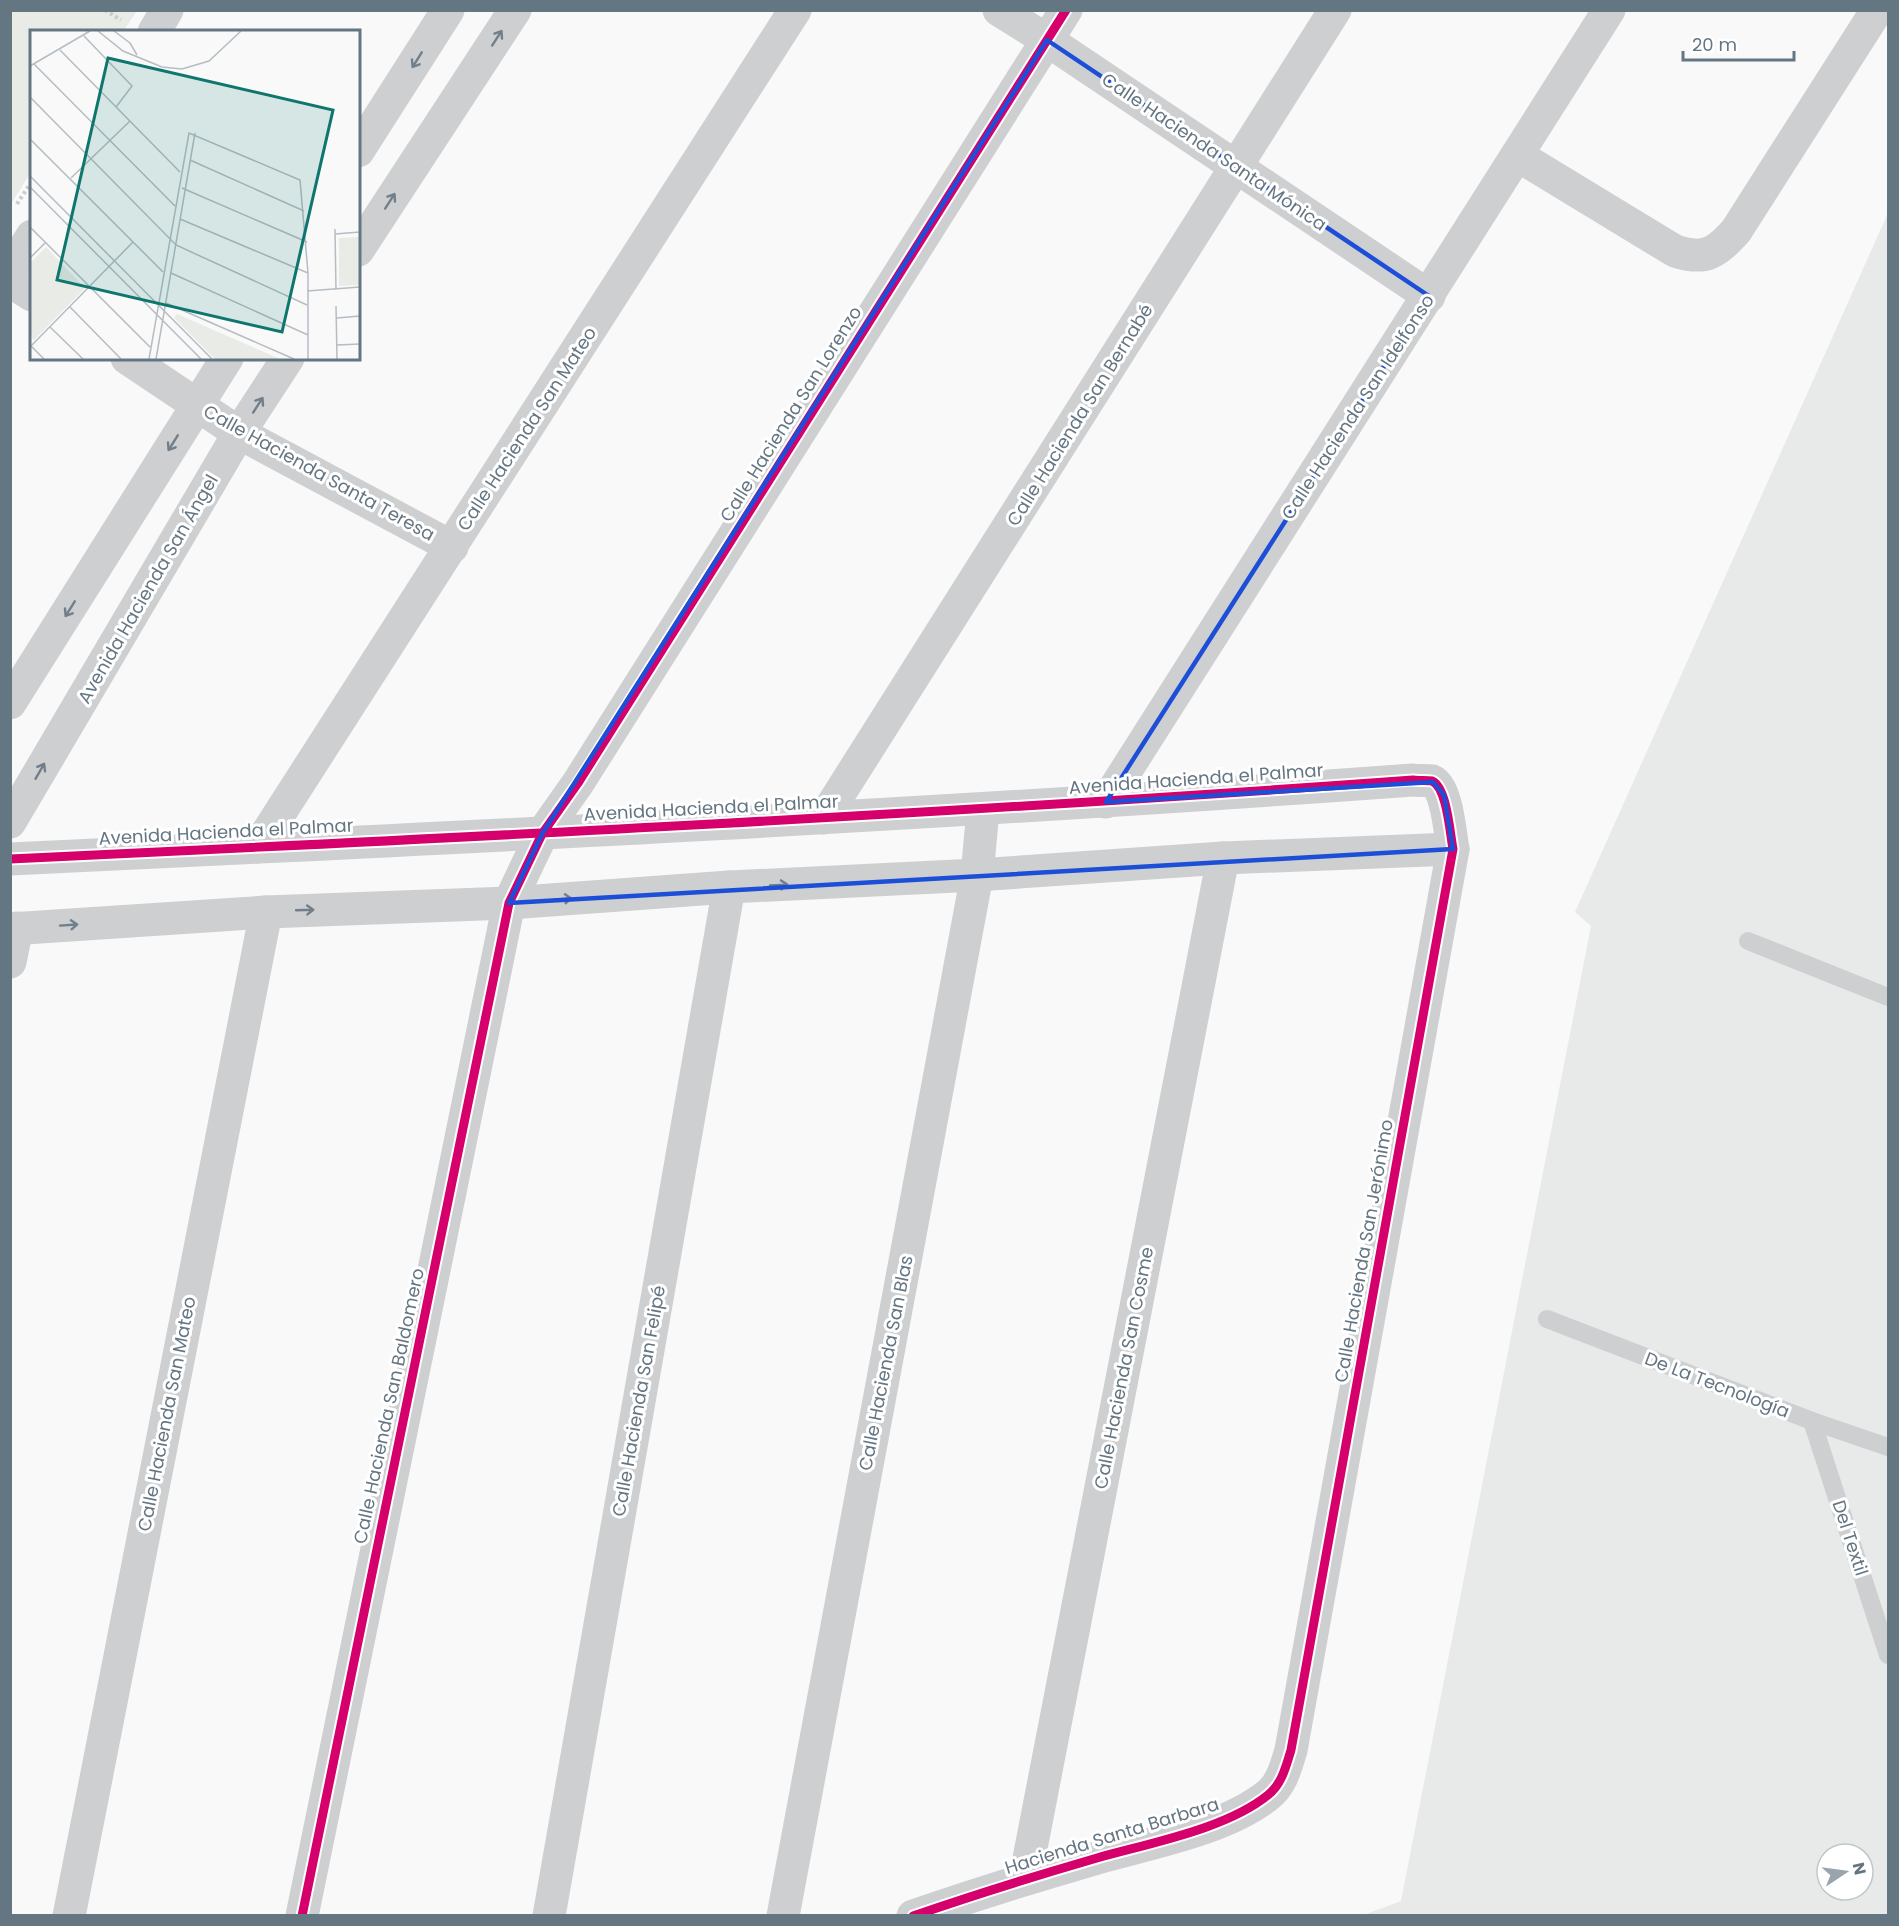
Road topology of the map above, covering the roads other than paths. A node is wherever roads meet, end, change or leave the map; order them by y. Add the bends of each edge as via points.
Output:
1 (167, 10) edge
2 (448, 10) edge
3 (515, 10) edge
4 (795, 10) edge
5 (999, 10) edge
6 (1066, 10) edge
7 (1335, 10) edge
8 (1609, 10) edge
9 (1877, 10) edge
10 (142, 28) edge
11 (1047, 40) junction
12 (360, 149) edge
13 (1517, 156) junction
14 (1237, 168) junction
15 (30, 239) edge
16 (360, 247) edge
17 (10, 271) edge
18 (10, 281) edge
19 (30, 294) edge
20 (1429, 296) junction
21 (130, 360) edge
22 (226, 360) edge
23 (287, 360) edge
24 (197, 406) junction
25 (239, 433) junction
26 (452, 547) junction
27 (10, 703) edge
28 (1413, 780) joint
29 (1106, 802) junction
30 (983, 810) junction
31 (824, 818) junction
32 (10, 822) edge
33 (542, 834) junction
34 (258, 848) junction
35 (1453, 849) junction
36 (1223, 858) junction
37 (10, 859) edge
38 (977, 875) junction
39 (729, 887) junction
40 (509, 903) junction
41 (266, 912) junction
42 (14, 929) edge
43 (1748, 941) dead end
44 (10, 962) edge
45 (1888, 997) edge
46 (1547, 1319) dead end
47 (1812, 1421) junction
48 (1888, 1447) edge
49 (1888, 1655) edge
50 (1291, 1750) joint
51 (1025, 1879) junction
52 (69, 1916) edge
53 (302, 1916) edge
54 (549, 1916) edge
55 (783, 1916) edge
56 (913, 1916) edge

1 - 10 street
2 -> 12 street
16 -> 3 street
4 - 26 street, Calle Hacienda San Mateo
5 - 11 street, Calle Hacienda Santa Mónica
6 - 11 street, Calle Hacienda San Lorenzo
7 - 14 street, Calle Hacienda San Bernabé
8 - 13 street, Calle Hacienda San Idelfonso
9 - 13 street via 1736,231 1721,248 1706,255 1675,251
11 - 14 street, Calle Hacienda Santa Mónica
11 - 33 street, Calle Hacienda San Lorenzo via 578,783
13 - 20 street, Calle Hacienda San Idelfonso
14 - 20 street, Calle Hacienda Santa Mónica
14 - 31 street, Calle Hacienda San Bernabé
15 - 17 street
18 - 19 street
20 - 29 street, Calle Hacienda San Idelfonso
21 - 24 street, Calle Hacienda Santa Teresa
22 - 24 street
25 -> 23 street, Avenida Hacienda San Ángel
24 - 25 street, Calle Hacienda Santa Teresa
24 -> 27 street
25 - 26 street, Calle Hacienda Santa Teresa
32 -> 25 street, Avenida Hacienda San Ángel
26 - 34 street, Calle Hacienda San Mateo
28 - 29 street, Avenida Hacienda el Palmar
28 - 35 street, Calle Hacienda San Jerónimo via 1433,782 1439,787
29 - 30 street, Avenida Hacienda el Palmar
30 - 31 street, Avenida Hacienda el Palmar
30 - 38 street, Calle Hacienda San Blas
31 - 33 street, Avenida Hacienda el Palmar
33 - 34 street, Avenida Hacienda el Palmar
33 - 40 street, Calle Hacienda San Lorenzo
34 - 37 street, Avenida Hacienda el Palmar
35 - 36 street
35 - 50 street, Calle Hacienda San Jerónimo
36 - 38 street
36 - 51 street, Calle Hacienda San Cosme
39 -> 38 street
38 - 55 street, Calle Hacienda San Blas
40 -> 39 street
39 - 54 street, Calle Hacienda San Felipé
41 -> 40 street
40 - 53 street, Calle Hacienda San Baldomero
42 -> 41 street
41 - 52 street, Calle Hacienda San Mateo
42 - 44 street
43 - 45 lane
46 - 47 lane, De La Tecnología
47 - 48 lane, De La Tecnología
47 - 49 lane, Del Textil
50 - 51 street, Hacienda Santa Barbara via 1282,1777 1270,1793 1248,1809 1216,1824
51 - 56 street, Hacienda Santa Barbara

